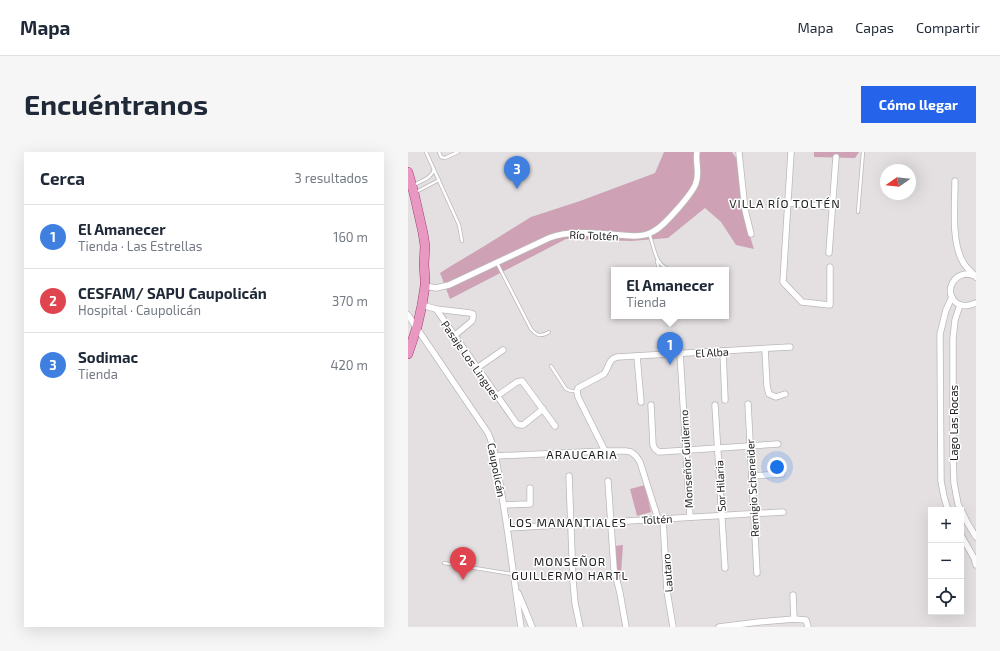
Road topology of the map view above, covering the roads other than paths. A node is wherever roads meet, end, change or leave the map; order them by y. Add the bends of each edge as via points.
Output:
1 (426, 152) edge
2 (439, 152) edge
3 (458, 152) edge
4 (697, 152) edge
5 (739, 152) edge
6 (791, 152) edge
7 (863, 152) edge
8 (836, 157) dead end
9 (434, 168) junction
10 (408, 172) edge
11 (439, 180) junction
12 (955, 181) dead end
13 (410, 191) edge
14 (788, 203) junction
15 (832, 207) junction
16 (858, 212) dead end
17 (649, 234) junction
18 (751, 234) dead end
19 (462, 241) dead end
20 (829, 252) dead end
21 (657, 258) junction
22 (497, 262) junction
23 (963, 263) junction
24 (658, 267) edge
25 (664, 267) edge
26 (830, 267) dead end
27 (960, 275) junction
28 (976, 277) edge
29 (425, 286) junction
30 (952, 297) junction
31 (976, 303) edge
32 (422, 305) junction
33 (960, 305) junction
34 (436, 309) junction
35 (408, 315) edge
36 (417, 327) junction
37 (549, 332) dead end
38 (454, 336) junction
39 (790, 347) dead end
40 (765, 349) junction
41 (503, 350) dead end
42 (722, 351) junction
43 (680, 353) junction
44 (408, 354) edge
45 (637, 356) junction
46 (551, 366) dead end
47 (477, 368) junction
48 (577, 392) junction
49 (785, 394) dead end
50 (497, 396) junction
51 (725, 400) dead end
52 (641, 402) dead end
53 (748, 404) dead end
54 (715, 405) dead end
55 (651, 406) dead end
56 (543, 409) junction
57 (555, 426) dead end
58 (778, 444) dead end
59 (750, 446) junction
60 (718, 448) junction
61 (686, 450) junction
62 (605, 451) junction
63 (495, 456) junction
64 (782, 474) dead end
65 (568, 476) dead end
66 (752, 476) junction
67 (608, 480) dead end
68 (530, 488) dead end
69 (504, 505) junction
70 (947, 507) edge
71 (783, 512) dead end
72 (754, 514) junction
73 (722, 516) junction
74 (690, 517) junction
75 (660, 519) junction
76 (611, 522) junction
77 (571, 525) junction
78 (508, 528) junction
79 (976, 537) edge
80 (964, 540) edge
81 (444, 564) dead end
82 (976, 566) edge
83 (725, 568) dead end
84 (757, 573) dead end
85 (513, 574) junction
86 (514, 586) junction
87 (793, 595) dead end
88 (794, 619) junction
89 (521, 627) edge
90 (532, 627) edge
91 (580, 627) edge
92 (626, 627) edge
93 (673, 627) edge
94 (719, 627) edge
95 (808, 627) edge

1 - 9 lane
2 - 3 lane via 445,158
4 - 17 street via 698,176 694,188 668,220
5 - 18 street via 745,210
6 - 14 street
7 - 16 lane
8 - 15 street
9 - 11 lane
9 - 13 lane via 430,176
10 - 13 main road
11 - 13 lane
11 - 19 lane via 459,225
12 - 23 street via 955,236 957,250
13 - 29 main road via 423,233
14 - 15 street
14 - 26 street via 782,282 802,302 830,305
15 - 20 street
17 - 21 lane
17 - 22 street, Río Toltén via 560,234
21 - 24 lane
21 - 25 lane
22 - 29 street, Río Toltén via 444,286
22 - 37 lane via 531,329 544,336
23 - 27 street, Lago Las Rocas via 964,268
23 - 28 street
27 - 28 street via 971,274
27 - 30 street, Lago Las Rocas via 952,282
29 - 32 main road
30 - 33 street
30 - 70 street, Lago Las Rocas via 940,334 941,481
31 - 33 street via 970,306
32 - 34 street, Pasaje Los Lingues
32 - 36 main road
33 - 79 street, Lago Las Rocas via 952,339 954,483 958,504
34 - 38 street, Pasaje Los Lingues
34 - 38 street via 472,314 472,321
35 - 36 street, Caupolicán
36 - 44 main road
36 - 63 street, Caupolicán via 488,433
38 - 47 street, Pasaje Los Lingues
39 - 40 street, El Alba
40 - 42 street, El Alba
40 - 49 street via 769,394 776,397
41 - 47 street
42 - 43 street, El Alba
42 - 51 street
43 - 45 street, El Alba
43 - 61 street, Monseñor Guilermo
45 - 48 street, El Alba via 613,358 604,374 578,388
45 - 52 street
46 - 48 lane via 566,389
47 - 50 street, Pasaje Los Lingues
48 - 62 street
50 - 56 street via 522,381
50 - 56 street, Pasaje Los Lingues via 519,425 523,425
53 - 59 street, Remigio Scheneider
54 - 60 street, Sor Hilaria
55 - 61 street via 655,449 659,452
56 - 57 street
58 - 59 street
59 - 60 street
59 - 66 street, Remigio Scheneider
60 - 61 street
60 - 73 street, Sor Hilaria
61 - 74 street, Monseñor Guilermo
62 - 63 street
62 - 75 street, Lautaro via 626,451 636,456
63 - 69 street, Caupolicán
64 - 66 street
65 - 77 street
66 - 72 street, Remigio Scheneider
67 - 76 street
68 - 69 street via 530,504
69 - 78 street, Caupolicán
71 - 72 street, Toltén
72 - 73 street, Toltén
72 - 84 street, Remigio Scheneider
73 - 74 street, Toltén
73 - 83 street, Sor Hilaria
74 - 75 street, Toltén
75 - 76 street, Toltén
75 - 93 street, Lautaro
76 - 77 street, Toltén
76 - 92 street via 614,569
77 - 78 street, Toltén
77 - 91 street via 573,581
78 - 85 street, Caupolicán
80 - 82 street
81 - 85 lane
85 - 86 street, Caupolicán
86 - 89 street, Caupolicán
86 - 90 street, Caupolicán
87 - 88 street
88 - 94 street
88 - 95 street via 806,620

